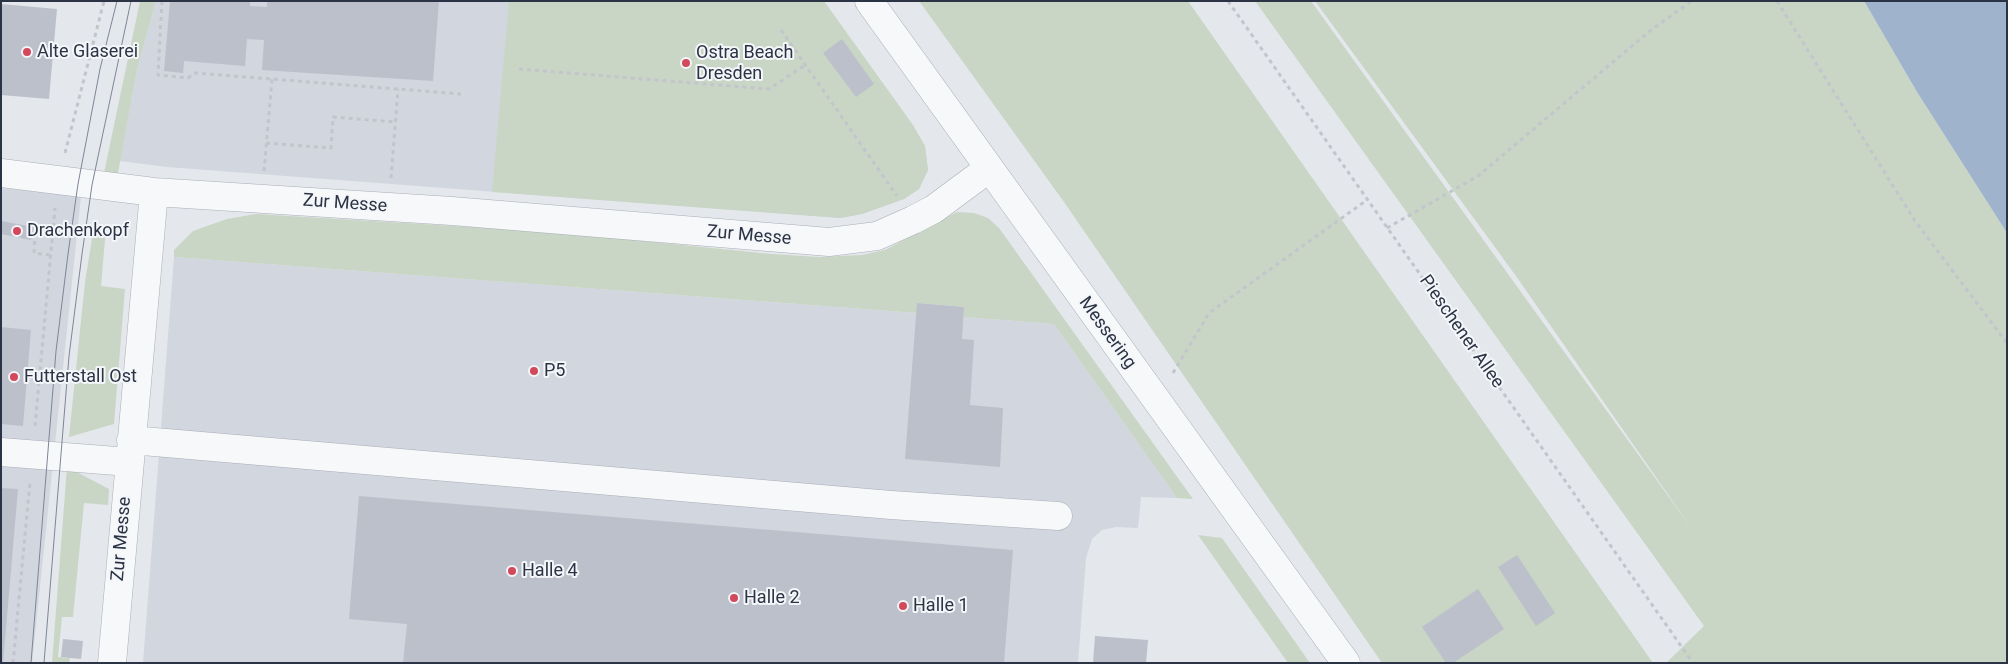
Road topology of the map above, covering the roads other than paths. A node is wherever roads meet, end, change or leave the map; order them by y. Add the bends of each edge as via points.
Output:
1 (869, 1) edge
2 (988, 169) junction
3 (1, 173) edge
4 (154, 192) junction
5 (130, 451) junction
6 (1, 452) edge
7 (1058, 516) dead end
8 (112, 663) edge
9 (1346, 663) edge

1 - 2 street, Messering
2 - 4 street, Zur Messe via 934,210 913,220 877,236 829,242
2 - 9 street, Messering
3 - 4 street
4 - 5 street, Zur Messe
5 - 6 street
5 - 7 street
5 - 8 street, Zur Messe

